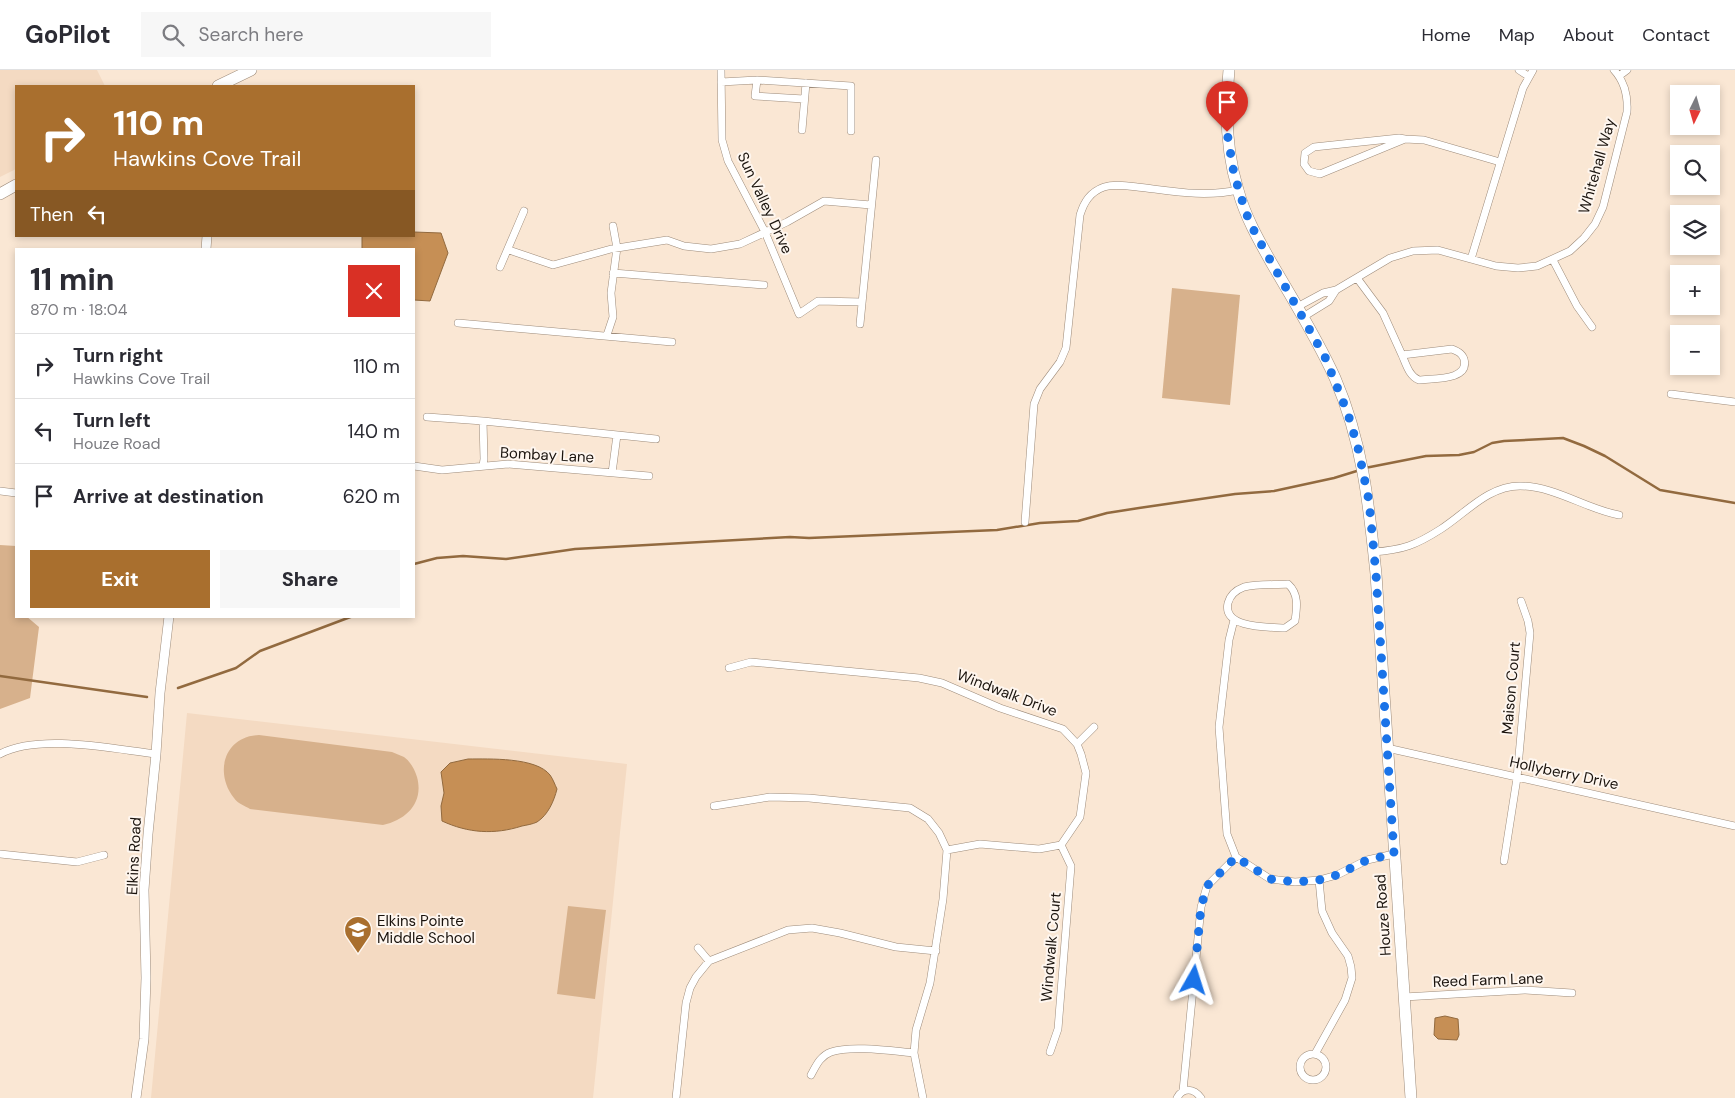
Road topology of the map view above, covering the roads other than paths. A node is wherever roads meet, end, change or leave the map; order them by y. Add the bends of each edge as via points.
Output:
1 (251, 70) edge
2 (721, 70) edge
3 (1229, 70) edge
4 (1519, 70) edge
5 (1628, 70) edge
6 (1531, 73) edge
7 (1616, 73) edge
8 (757, 80) junction
9 (721, 82) junction
10 (806, 83) junction
11 (222, 85) edge
12 (804, 99) junction
13 (802, 130) dead end
14 (851, 132) dead end
15 (1405, 139) junction
16 (876, 160) dead end
17 (1500, 162) junction
18 (15, 186) edge
19 (1238, 190) junction
20 (0, 194) edge
21 (871, 205) junction
22 (524, 210) dead end
23 (613, 226) dead end
24 (766, 232) junction
25 (617, 248) junction
26 (509, 250) junction
27 (1471, 259) junction
28 (1553, 260) junction
29 (500, 267) dead end
30 (614, 273) junction
31 (1357, 278) junction
32 (764, 285) dead end
33 (1336, 290) junction
34 (862, 302) junction
35 (1297, 307) junction
36 (1303, 318) junction
37 (458, 323) dead end
38 (860, 324) dead end
39 (1592, 327) dead end
40 (607, 335) junction
41 (672, 342) dead end
42 (1402, 355) junction
43 (1670, 394) dead end
44 (1735, 402) edge
45 (427, 417) dead end
46 (484, 421) junction
47 (617, 435) junction
48 (656, 440) dead end
49 (415, 466) edge
50 (483, 466) junction
51 (612, 473) junction
52 (649, 476) dead end
53 (0, 491) edge
54 (15, 493) edge
55 (1620, 515) dead end
56 (1025, 522) dead end
57 (1373, 552) junction
58 (1521, 602) dead end
59 (169, 618) edge
60 (1234, 620) junction
61 (730, 668) dead end
62 (1094, 728) dead end
63 (1077, 744) junction
64 (1388, 748) junction
65 (0, 754) edge
66 (156, 754) junction
67 (1517, 778) junction
68 (714, 806) dead end
69 (1735, 826) edge
70 (1061, 845) junction
71 (948, 850) junction
72 (0, 854) edge
73 (1394, 854) junction
74 (104, 855) dead end
75 (1236, 857) junction
76 (1504, 861) dead end
77 (1319, 880) junction
78 (698, 948) dead end
79 (936, 951) junction
80 (709, 961) junction
81 (1572, 993) dead end
82 (1404, 997) junction
83 (1050, 1052) dead end
84 (914, 1053) junction
85 (1315, 1054) dead end
86 (811, 1075) dead end
87 (1183, 1091) junction
88 (136, 1098) edge
89 (676, 1098) edge
90 (923, 1098) edge
91 (1177, 1098) edge
92 (1201, 1098) edge
93 (1411, 1098) edge

1 - 11 main road
2 - 9 street, Sun Valley Drive
3 - 19 main road, Houze Road via 1227,132
4 - 6 street
5 - 7 street
6 - 17 street via 1523,88
7 - 28 street, Whitehall Way via 1626,93 1627,112 1603,207 1584,238
8 - 9 street
8 - 10 street
8 - 12 street via 755,96
9 - 24 street, Sun Valley Drive via 722,140 728,161
10 - 12 street
10 - 14 street via 851,86
12 - 13 street
15 - 15 street via 1314,146 1305,154 1304,164 1309,171 1320,174
15 - 17 street via 1424,140
16 - 21 street
17 - 27 street
18 - 20 main road
19 - 35 main road, Houze Road via 1256,235
19 - 56 street via 1202,194 1113,185 1097,190 1086,201 1080,215 1066,348 1034,404
21 - 24 street via 824,201
21 - 34 street
22 - 26 street
23 - 25 street
24 - 25 street via 740,244 711,248 684,246 667,240
24 - 34 street, Sun Valley Drive via 799,314 818,301
25 - 26 street via 553,264
25 - 30 street
26 - 29 street
27 - 28 street, Whitehall Way via 1518,268
27 - 31 street, Whitehall Way via 1438,250 1412,250 1390,258
28 - 39 street
30 - 32 street
30 - 40 street via 612,318
31 - 33 street, Whitehall Way
31 - 42 street via 1383,313
33 - 35 street
33 - 36 street via 1329,301
34 - 38 street
35 - 36 main road, Houze Road
36 - 57 main road, Houze Road via 1325,357 1348,414 1369,501
37 - 40 street
40 - 41 street
42 - 42 street via 1410,374 1419,380 1454,376 1464,364 1462,355 1452,349
43 - 44 street
45 - 46 street
46 - 47 street
46 - 50 street
47 - 48 street
47 - 51 street
49 - 50 street, Bombay Lane via 442,470
50 - 51 street, Bombay Lane via 508,464
51 - 52 street, Bombay Lane
53 - 54 street
55 - 57 street via 1544,490 1508,487 1474,504 1442,529 1415,544 1397,550
57 - 64 main road, Houze Road
58 - 67 street, Maison Court via 1530,633
59 - 66 street, Elkins Road
60 - 60 street via 1227,606 1234,592 1288,584 1293,588 1297,600 1295,621 1286,628
60 - 75 street via 1219,727 1227,834
61 - 63 street, Windwalk Drive via 751,662 942,683 1000,708 1063,729
62 - 63 street
63 - 70 street via 1086,773 1080,817
64 - 67 street, Hollyberry Drive
64 - 73 main road, Houze Road
65 - 66 street via 12,747 38,743
66 - 88 street, Elkins Road via 144,890 144,1039
67 - 69 street, Hollyberry Drive
67 - 76 street, Maison Court
68 - 71 street via 770,797 910,808 928,820
70 - 71 street via 1039,849 980,844
70 - 83 street, Windwalk Court via 1071,866 1058,1030
71 - 79 street
72 - 74 street via 77,862
73 - 77 street via 1367,860
73 - 82 main road, Houze Road
75 - 77 street via 1270,879
75 - 87 street via 1207,886 1201,907
77 - 85 street via 1322,911 1348,956 1352,978 1345,1000
78 - 80 street
79 - 80 street via 896,947 812,928 788,930
79 - 84 street via 916,1030
80 - 89 street via 696,977 686,1003
81 - 82 street, Reed Farm Lane via 1525,990
82 - 93 main road, Houze Road
84 - 86 street via 852,1049 830,1052 819,1060
84 - 90 street
87 - 91 street
87 - 92 street via 1193,1090

